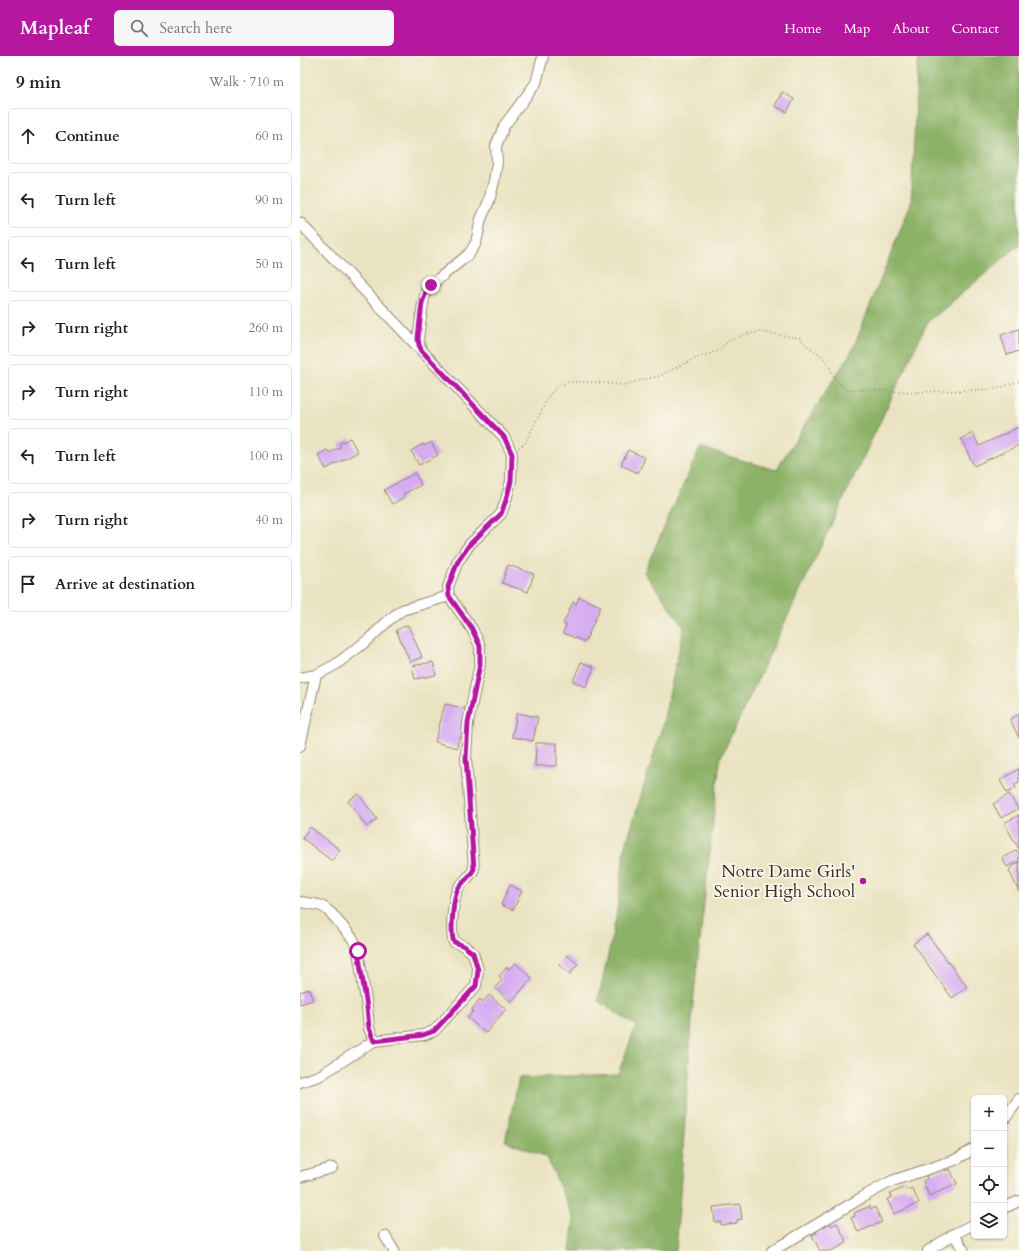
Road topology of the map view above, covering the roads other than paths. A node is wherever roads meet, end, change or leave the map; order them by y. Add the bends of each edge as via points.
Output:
1 (543, 56) edge
2 (300, 223) edge
3 (422, 351) junction
4 (449, 596) junction
5 (316, 675) junction
6 (300, 678) edge
7 (300, 746) edge
8 (300, 902) edge
9 (374, 1041) junction
10 (300, 1082) edge
11 (1019, 1099) edge
12 (1007, 1116) edge
13 (971, 1151) edge
14 (332, 1168) dead end
15 (300, 1177) edge
16 (1019, 1201) edge
17 (1007, 1207) edge
18 (971, 1226) edge
19 (954, 1234) junction
20 (385, 1236) dead end
21 (394, 1251) edge
22 (772, 1251) edge
23 (928, 1251) edge
24 (964, 1251) edge

1 - 3 street via 536,83 504,126 496,146 494,181 476,243 469,254 426,292 422,303 418,338
2 - 3 street
3 - 4 street via 504,437 512,454 511,481 501,514 470,544 458,561 448,587
4 - 5 street via 402,610 368,640
4 - 9 street via 472,629 480,646 480,664 468,723 466,758 474,869 456,894 452,933 454,942 473,953 478,970 476,986 434,1031 423,1035
5 - 6 street
5 - 7 street
8 - 9 street via 325,908 353,939 358,951 369,1028
9 - 10 street via 319,1076
11 - 12 street
13 - 22 street via 956,1160 892,1181
14 - 15 street
16 - 17 street
18 - 19 street
19 - 23 street
19 - 24 street
20 - 21 street

